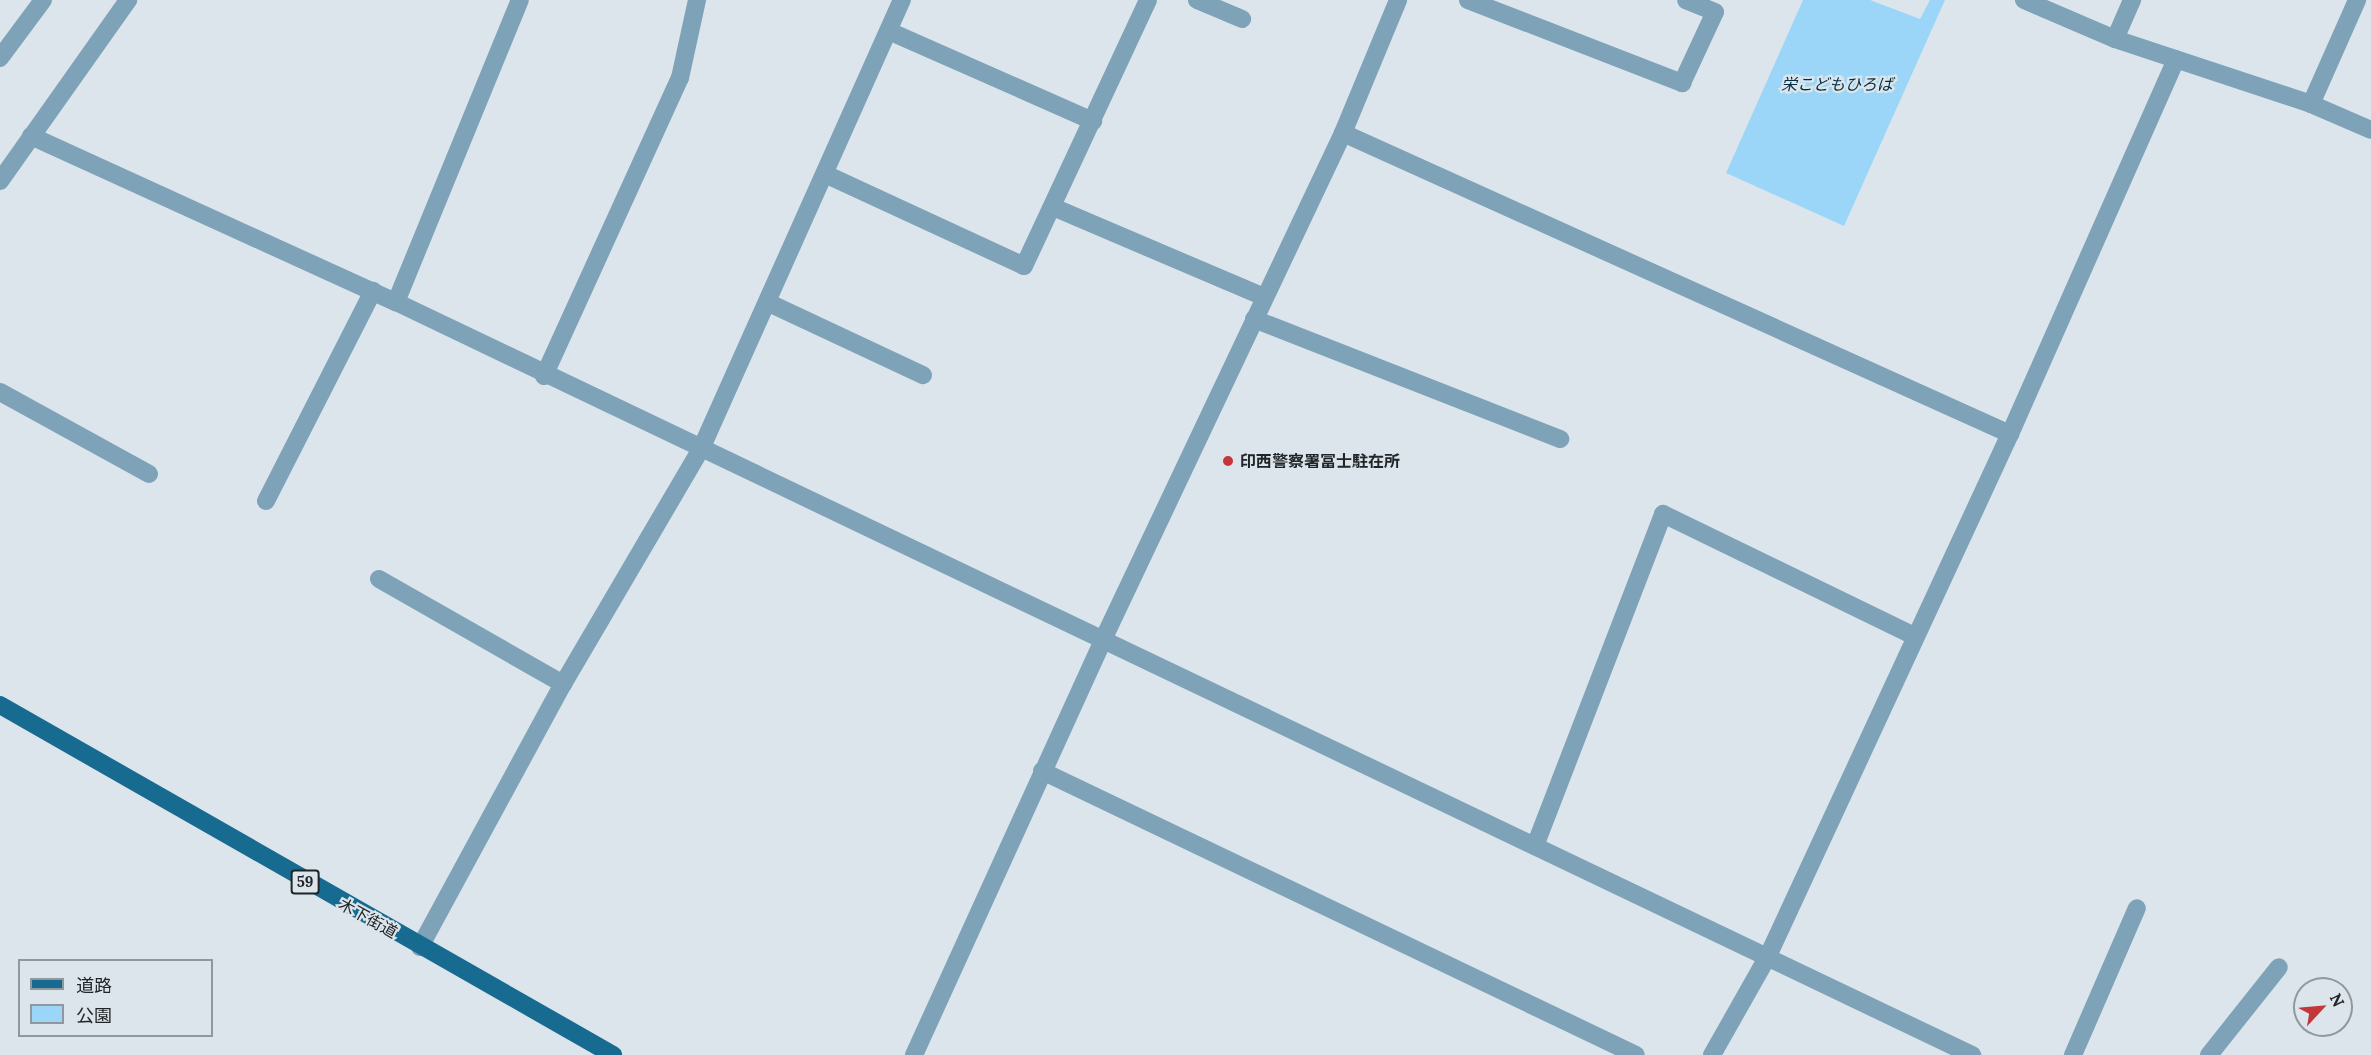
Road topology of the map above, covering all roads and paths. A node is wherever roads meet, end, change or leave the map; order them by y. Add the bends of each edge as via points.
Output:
1 (43, 0) edge
2 (128, 0) edge
3 (520, 0) edge
4 (697, 0) edge
5 (902, 0) edge
6 (1148, 0) edge
7 (1197, 0) edge
8 (1398, 0) edge
9 (1468, 0) edge
10 (1686, 0) edge
11 (2024, 0) edge
12 (2132, 0) edge
13 (2356, 0) edge
14 (1242, 19) dead end
15 (891, 32) junction
16 (2115, 39) junction
17 (0, 58) edge
18 (2176, 59) junction
19 (2311, 104) junction
20 (1093, 121) junction
21 (2371, 130) edge
22 (1343, 133) junction
23 (32, 136) junction
24 (825, 174) junction
25 (1, 177) edge
26 (1053, 207) junction
27 (373, 291) junction
28 (1264, 297) junction
29 (396, 302) junction
30 (769, 303) junction
31 (1254, 319) junction
32 (923, 375) dead end
33 (544, 376) junction
34 (0, 392) edge
35 (2010, 434) junction
36 (1560, 439) dead end
37 (701, 449) junction
38 (149, 474) dead end
39 (266, 501) dead end
40 (379, 579) dead end
41 (1914, 636) junction
42 (1102, 642) junction
43 (563, 684) junction
44 (0, 705) edge
45 (1042, 771) junction
46 (1535, 846) junction
47 (2137, 908) dead end
48 (420, 947) junction
49 (1768, 956) junction
50 (2279, 967) dead end
51 (613, 1055) edge
52 (914, 1055) edge
53 (1636, 1055) edge
54 (1712, 1055) edge
55 (1972, 1055) edge
56 (2073, 1055) edge
57 (2209, 1055) edge

1 - 17 street
2 - 23 street
3 - 29 street
4 - 33 street via 680,78
5 - 15 street
6 - 20 street
7 - 14 street
8 - 22 street
9 - 10 street via 1682,83 1715,12
11 - 16 street
12 - 16 street
13 - 19 street
15 - 20 street
15 - 24 street
16 - 18 street
18 - 19 street
18 - 35 street
19 - 21 street
20 - 26 street
22 - 28 street
22 - 35 street
23 - 25 street
23 - 27 street
24 - 26 street via 1024,266
24 - 30 street
26 - 28 street
27 - 29 street
27 - 39 street
28 - 31 street
29 - 33 street
30 - 32 street
30 - 37 street
31 - 36 street
31 - 42 street
33 - 37 street
34 - 38 street
35 - 41 street
37 - 42 street
37 - 43 street
40 - 43 street
41 - 46 street via 1663,514
41 - 49 street
42 - 45 street
42 - 46 street
43 - 48 street
44 - 48 main road, 木下街道 / 59
45 - 52 street
45 - 53 street
46 - 49 street
47 - 56 street
48 - 51 main road, 木下街道 / 59
49 - 54 street
49 - 55 street
50 - 57 street

